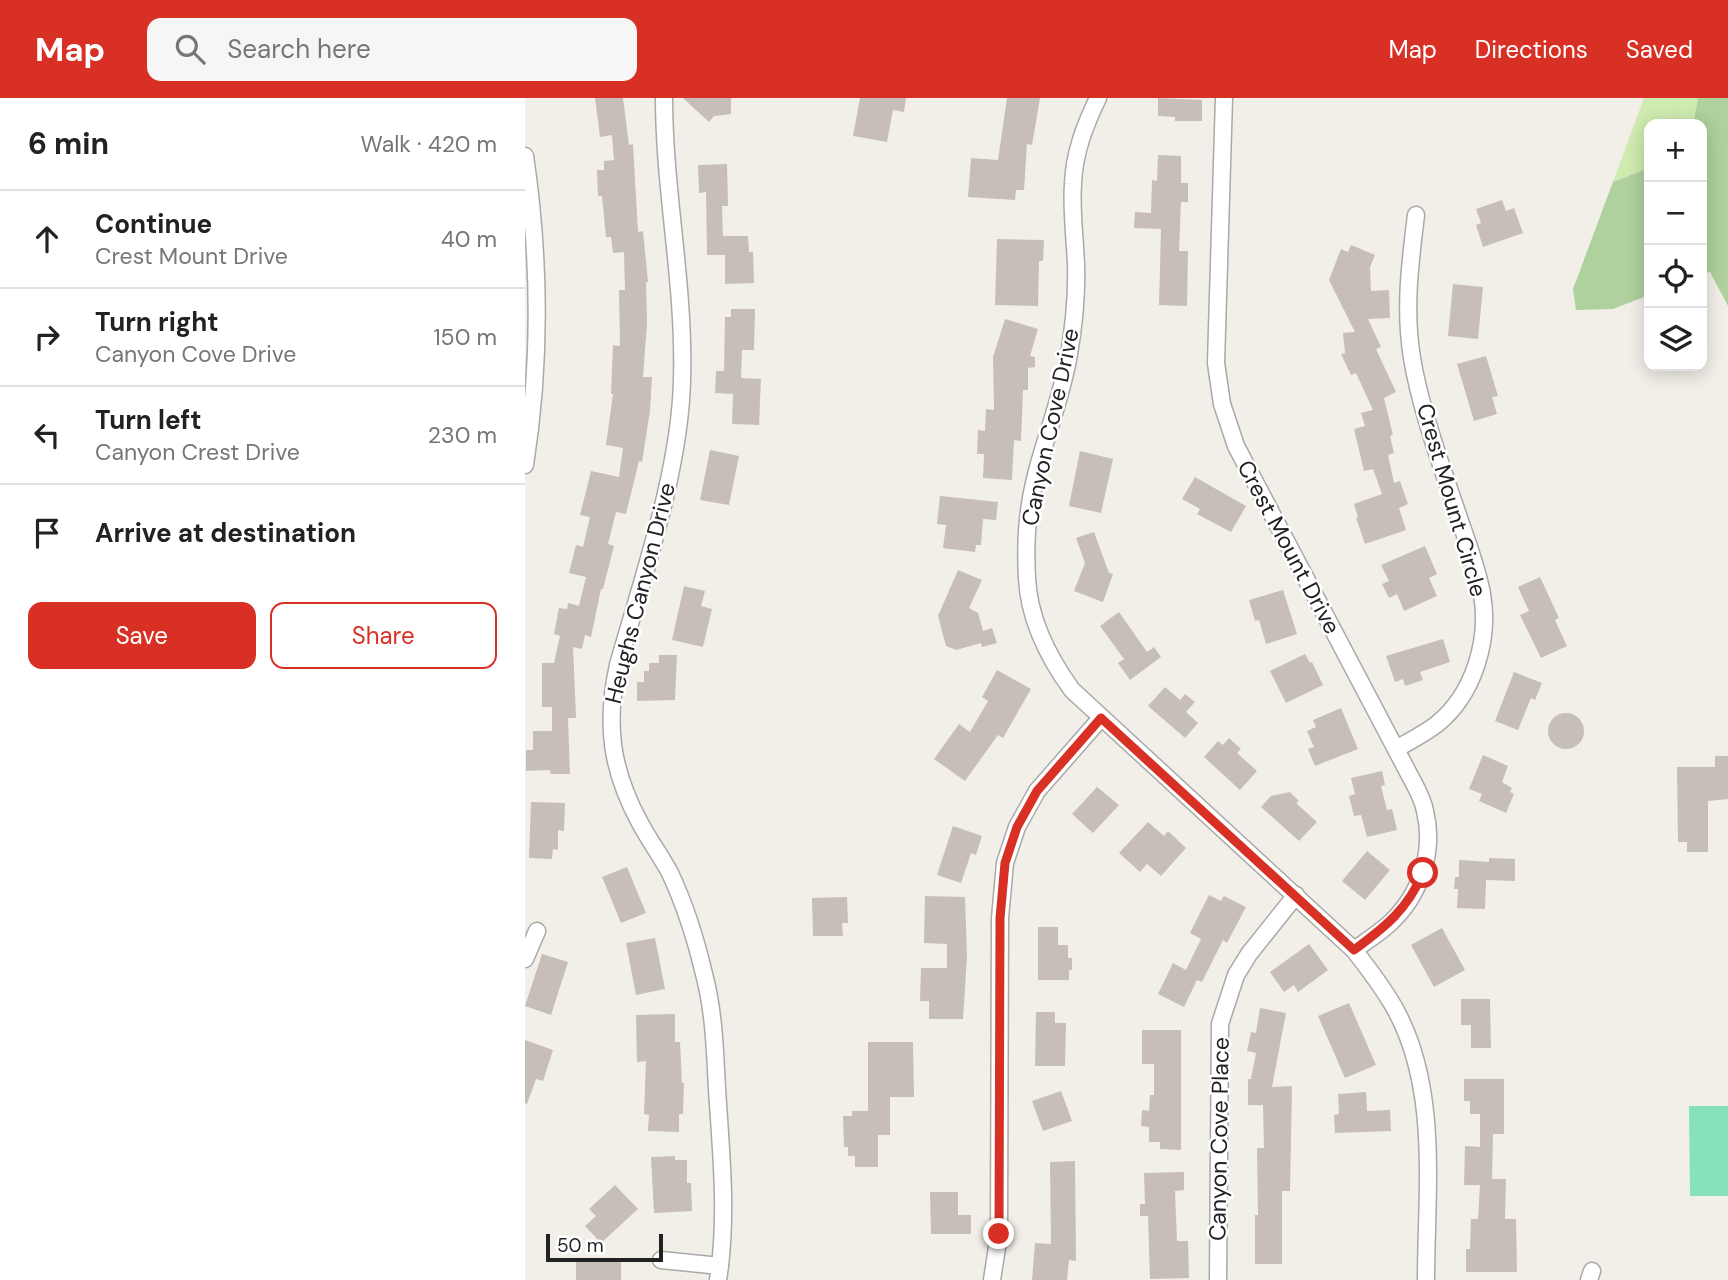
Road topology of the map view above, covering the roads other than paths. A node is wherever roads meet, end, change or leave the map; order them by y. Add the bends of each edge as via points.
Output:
1 (664, 98) edge
2 (1098, 98) edge
3 (1224, 98) edge
4 (525, 156) edge
5 (1416, 215) dead end
6 (525, 466) edge
7 (1101, 718) junction
8 (1395, 749) junction
9 (1296, 895) junction
10 (537, 931) dead end
11 (1354, 950) junction
12 (525, 959) edge
13 (660, 1260) dead end
14 (719, 1273) edge
15 (992, 1280) edge
16 (1218, 1280) edge
17 (1426, 1280) edge

1 - 14 street, Heughs Canyon Drive via 683,327 683,383 677,438 618,665 610,719 622,787 670,873 705,976 722,1168
2 - 7 street, Canyon Cove Drive via 1076,158 1072,331 1058,407 1028,519 1027,580 1035,622 1050,659 1072,690
3 - 8 street, Crest Mount Drive via 1216,352 1222,404 1242,458
4 - 6 street via 537,298 534,393
5 - 8 street, Crest Mount Circle via 1407,285 1412,360 1475,565 1484,630 1480,653 1461,698 1439,722
7 - 9 street, Canyon Cove Drive
7 - 15 street via 1037,791 1017,827 1005,863 1000,918 999,1234
8 - 11 street, Crest Mount Drive via 1425,808 1427,855 1405,906
9 - 11 street, Canyon Cove Drive
9 - 16 street, Canyon Cove Place via 1242,964 1220,1024
10 - 12 street
11 - 17 street, Canyon Cove Drive via 1395,1009 1417,1065 1425,1111
13 - 14 street

